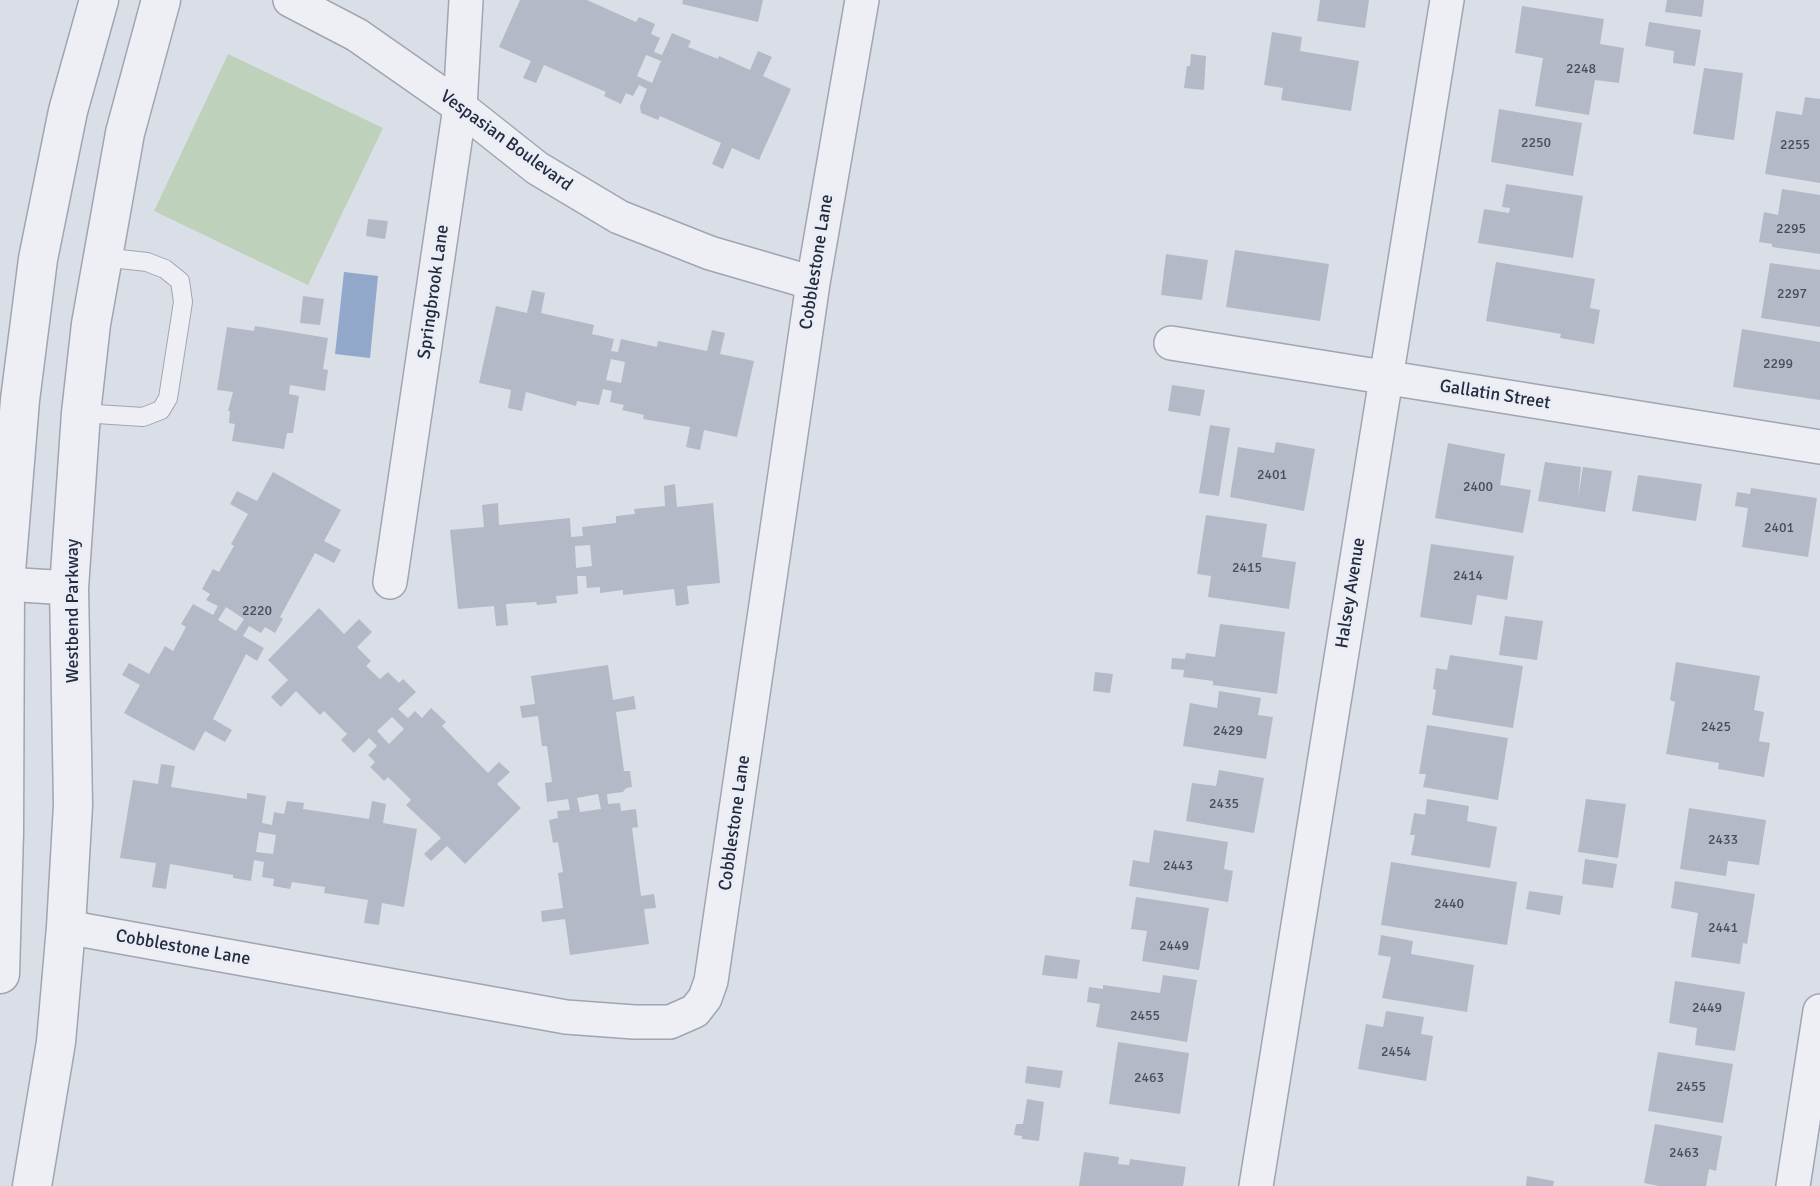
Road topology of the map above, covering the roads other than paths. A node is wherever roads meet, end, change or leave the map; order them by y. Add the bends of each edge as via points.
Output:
1 (99, 0) edge
2 (161, 0) edge
3 (290, 0) edge
4 (466, 0) edge
5 (862, 0) edge
6 (1447, 0) edge
7 (460, 107) junction
8 (102, 257) junction
9 (813, 283) junction
10 (1171, 343) dead end
11 (1385, 378) junction
12 (81, 413) junction
13 (1820, 447) edge
14 (390, 582) dead end
15 (3, 585) edge
16 (69, 588) junction
17 (66, 927) junction
18 (0, 974) edge
19 (1820, 1011) edge
20 (32, 1186) edge
21 (1256, 1186) edge
22 (1793, 1186) edge

1 - 15 street via 68,111 38,259
2 - 8 street, Westbend Parkway via 125,133
3 - 7 street, Vespasian Boulevard via 357,35
4 - 7 street, Springbrook Lane
5 - 9 street, Cobblestone Lane
6 - 11 street, Halsey Avenue
7 - 9 street, Vespasian Boulevard via 537,168 619,217 710,253
7 - 14 street, Springbrook Lane
8 - 12 street, Westbend Parkway
8 - 12 lane via 147,262 165,269 180,281 183,302 168,398 161,410 143,417
9 - 17 street, Cobblestone Lane via 711,981 695,1011 670,1022 566,1017
10 - 11 street, Gallatin Street
11 - 13 street, Gallatin Street
11 - 21 street, Halsey Avenue
12 - 16 street, Westbend Parkway
15 - 16 street
15 - 18 street
16 - 17 street, Westbend Parkway via 74,805
17 - 20 street, Westbend Parkway via 55,1042
19 - 22 street

